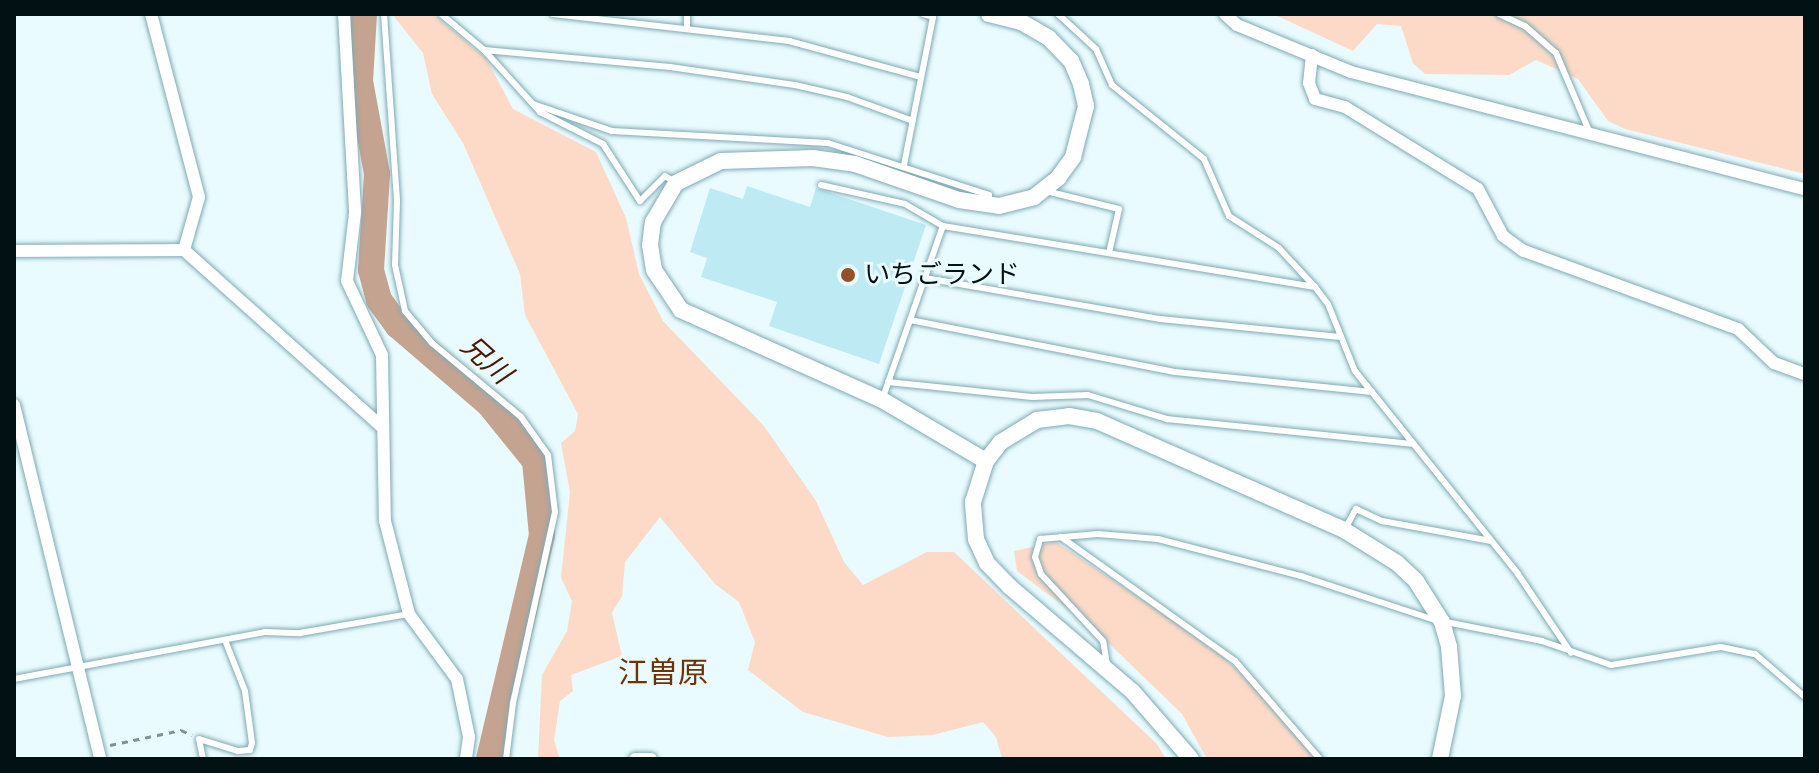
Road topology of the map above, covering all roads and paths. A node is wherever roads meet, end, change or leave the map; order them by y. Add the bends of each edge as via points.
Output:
1 (151, 14) edge
2 (344, 14) edge
3 (384, 14) edge
4 (441, 14) edge
5 (553, 14) edge
6 (687, 14) edge
7 (923, 14) edge
8 (989, 14) edge
9 (1058, 14) edge
10 (1225, 14) edge
11 (1499, 14) edge
12 (687, 29) junction
13 (484, 50) junction
14 (1312, 55) junction
15 (921, 77) junction
16 (533, 104) junction
17 (913, 121) junction
18 (1590, 133) junction
19 (904, 165) junction
20 (676, 183) junction
21 (821, 185) dead end
22 (1805, 189) edge
23 (1043, 190) junction
24 (989, 205) junction
25 (943, 226) junction
26 (184, 250) junction
27 (14, 251) edge
28 (1109, 253) junction
29 (925, 278) junction
30 (1315, 287) junction
31 (910, 320) junction
32 (1340, 337) junction
33 (1805, 374) edge
34 (888, 382) junction
35 (1372, 392) junction
36 (882, 400) junction
37 (14, 405) edge
38 (382, 427) junction
39 (1414, 444) junction
40 (986, 461) junction
41 (1344, 530) junction
42 (1061, 537) junction
43 (1492, 541) junction
44 (409, 614) junction
45 (1442, 622) junction
46 (225, 640) junction
47 (1573, 656) junction
48 (79, 669) junction
49 (1108, 670) junction
50 (14, 679) edge
51 (1805, 697) edge
52 (199, 739) junction
53 (98, 753) edge
54 (203, 759) edge
55 (467, 759) edge
56 (506, 759) edge
57 (635, 759) edge
58 (651, 759) edge
59 (1191, 759) edge
60 (1320, 759) edge
61 (1440, 759) edge

1 - 26 street via 199,197
2 - 38 street via 355,213 347,281 382,355
3 - 56 lane via 397,201 395,265 405,311 432,343 521,417 548,455 555,512
4 - 13 lane
5 - 12 lane
6 - 12 lane
7 - 15 lane via 933,17
8 - 23 street via 1021,22 1049,38 1071,61 1081,84 1086,106 1082,134 1073,157
9 - 30 lane via 1096,49 1112,85 1204,159 1229,216 1279,248
10 - 14 street via 1237,25
11 - 18 lane via 1525,26 1556,53
12 - 15 lane via 789,41
13 - 16 lane
13 - 17 lane via 795,85
14 - 18 street via 1351,72
14 - 33 street via 1309,83 1315,99 1345,107 1478,189 1503,236 1524,251 1738,329 1774,363
15 - 17 lane
16 - 19 lane via 612,131 828,143
16 - 20 lane via 603,144 640,201 665,176
17 - 19 lane
18 - 22 street
19 - 24 lane via 989,195
20 - 24 street via 721,161 813,158 855,164
20 - 36 street via 653,222 650,245 654,270 681,310
21 - 25 lane via 905,204
23 - 24 street via 1022,200
23 - 28 lane via 1119,209
25 - 28 lane
25 - 29 lane
26 - 27 street
26 - 38 street
28 - 30 lane
29 - 31 lane
29 - 32 lane via 1160,319
30 - 32 lane
31 - 34 lane
31 - 35 lane via 1175,372
32 - 35 lane via 1355,371
34 - 36 lane
34 - 39 lane via 1032,397 1088,395 1167,419
35 - 39 lane
36 - 40 street
37 - 48 street
38 - 44 street via 385,521
39 - 43 lane
40 - 41 street via 1001,442 1037,420 1069,416 1097,421
40 - 49 street via 975,484 972,521 987,563
41 - 43 lane via 1356,509 1382,521
41 - 45 street via 1397,563 1416,581
42 - 45 lane via 1158,539 1301,576
42 - 49 lane via 1040,539 1035,557 1050,587 1103,641
42 - 60 lane via 1235,661
43 - 47 lane
44 - 46 lane
44 - 55 street via 457,679 469,737
45 - 47 lane via 1542,641
45 - 61 street via 1453,696
46 - 48 lane
46 - 52 lane via 245,691 252,743 250,750 238,751
47 - 51 lane via 1611,665 1721,647 1755,654 1777,667
48 - 50 lane
48 - 53 street
49 - 59 street via 1177,737
52 - 53 path via 181,730
52 - 54 lane
57 - 58 street

